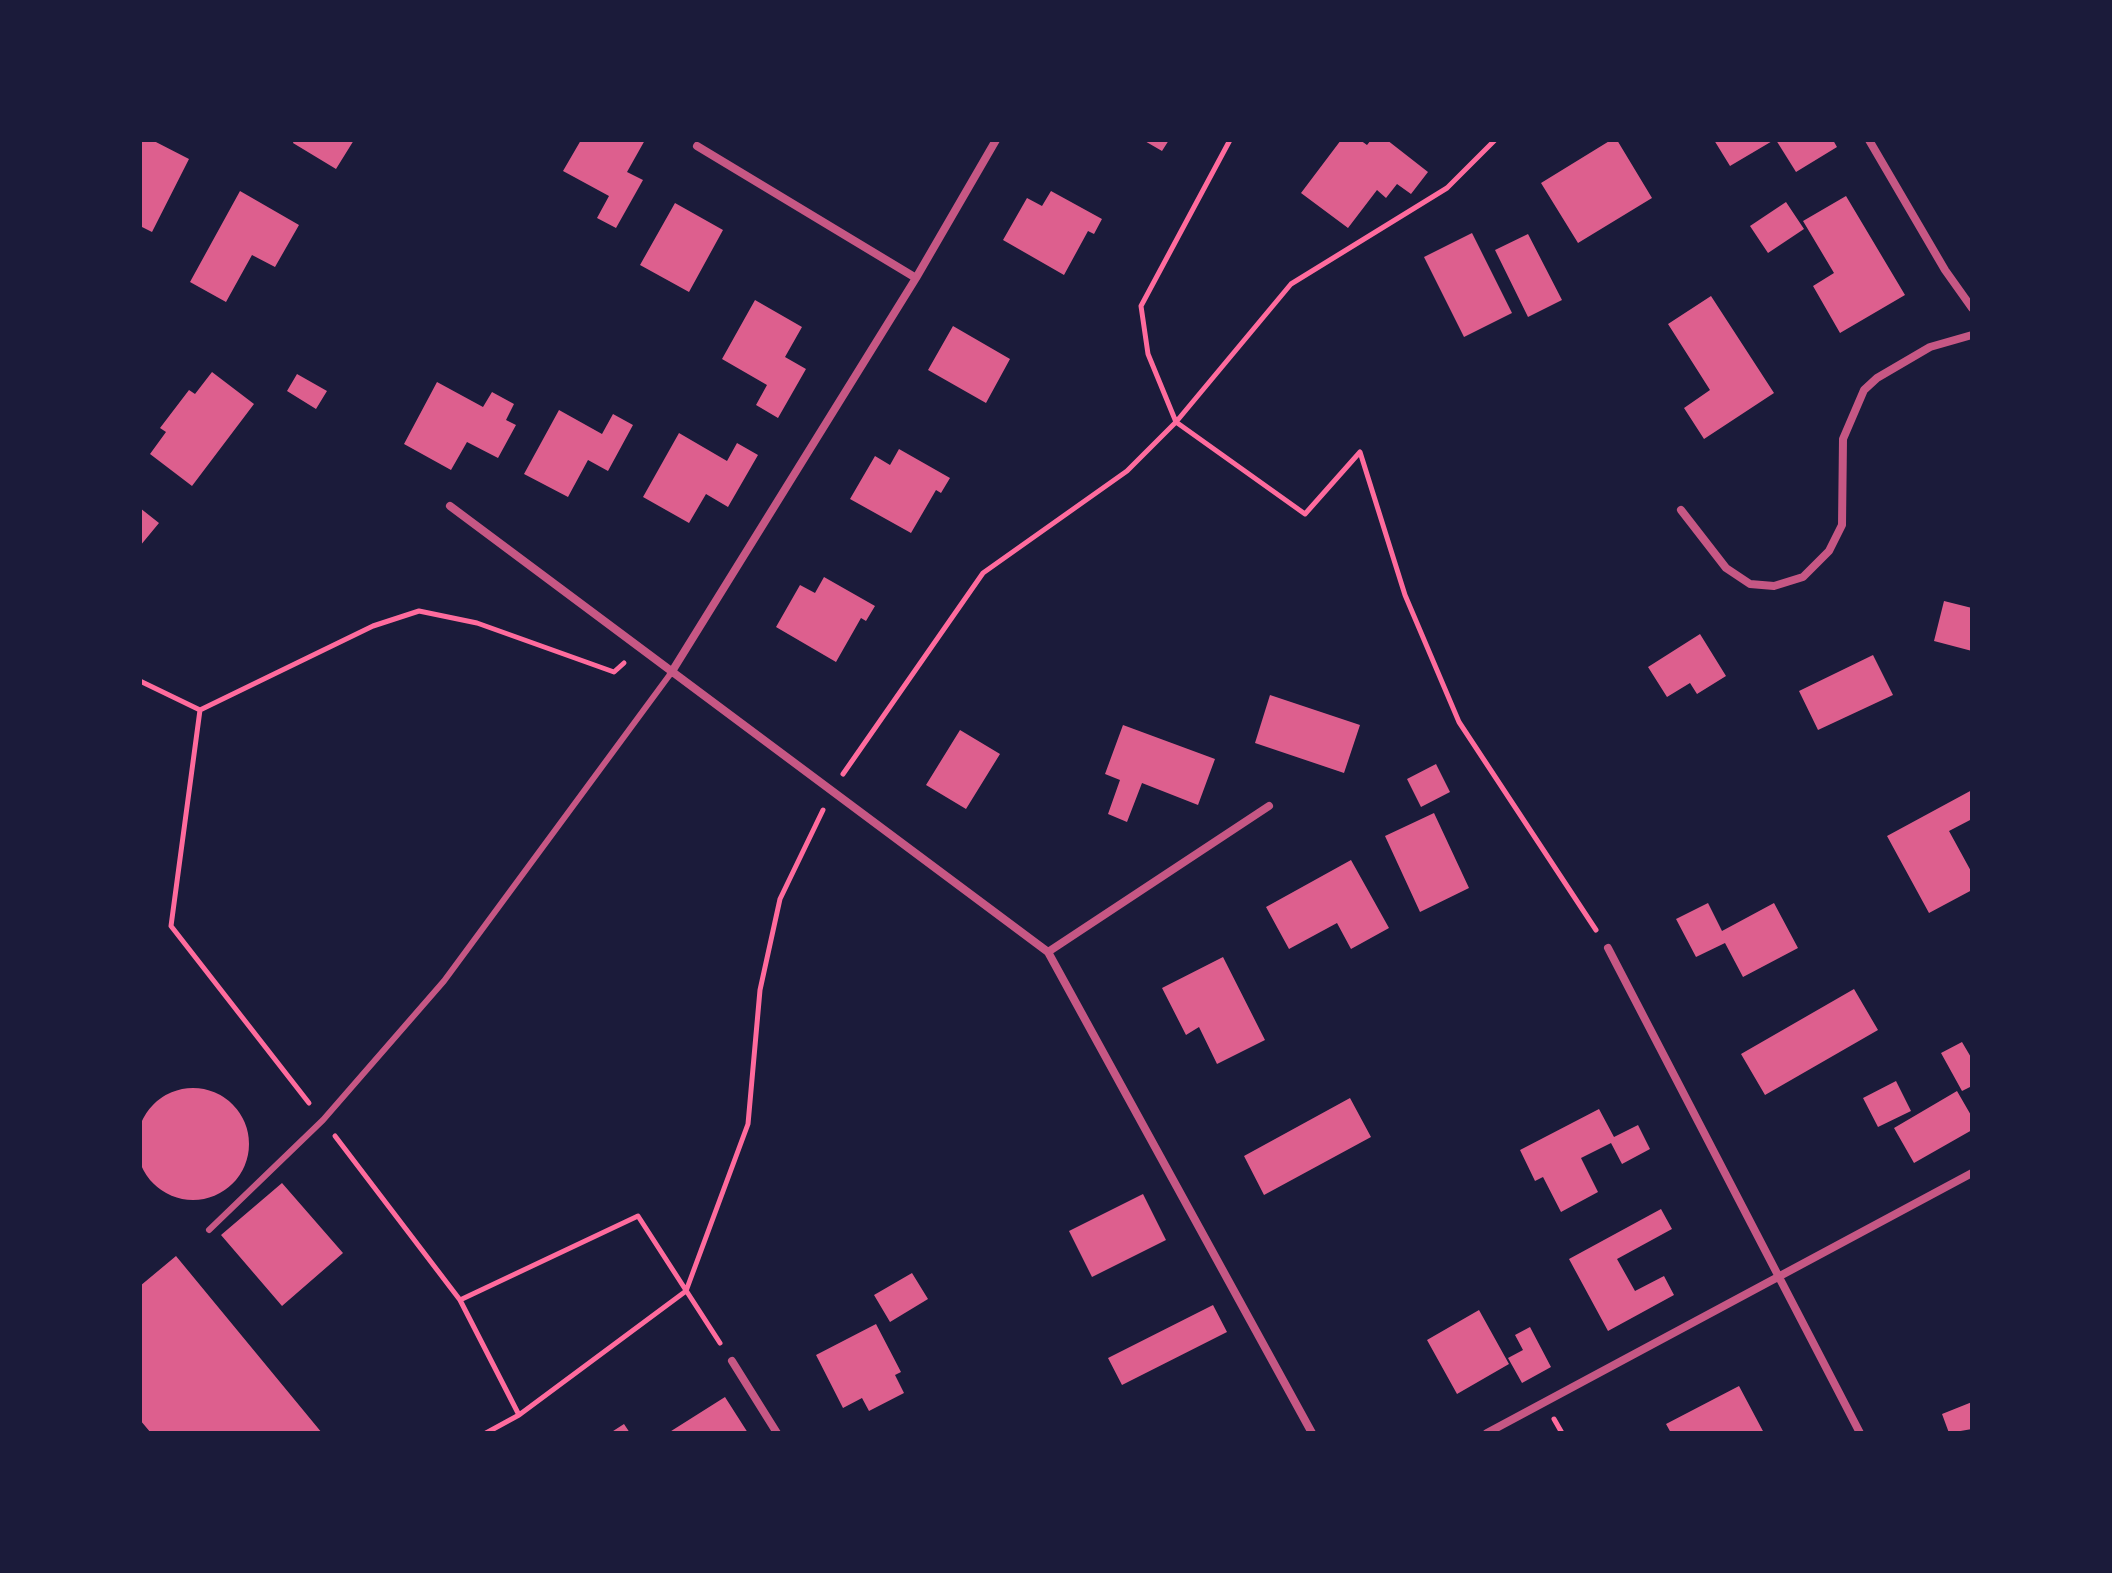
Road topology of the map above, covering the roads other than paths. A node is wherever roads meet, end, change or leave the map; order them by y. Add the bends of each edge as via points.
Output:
1 (996, 140) edge
2 (1869, 140) edge
3 (697, 146) dead end
4 (916, 278) junction
5 (1972, 308) edge
6 (1972, 335) edge
7 (450, 506) dead end
8 (1681, 510) dead end
9 (671, 673) junction
10 (1269, 806) dead end
11 (1608, 948) road end
12 (1048, 952) junction
13 (1972, 1173) edge
14 (209, 1230) dead end
15 (1778, 1276) junction
16 (732, 1361) dead end
17 (777, 1433) edge
18 (1312, 1433) edge
19 (1487, 1433) edge
20 (1860, 1433) edge

1 - 4 street
2 - 5 street
3 - 4 street
4 - 9 street
6 - 8 street via 1930,347 1864,390 1843,439 1842,525 1829,551 1803,577 1774,586 1750,584 1726,568
7 - 9 street
9 - 12 street
9 - 14 lane via 444,981 323,1120
10 - 12 street
11 - 15 street
12 - 18 street
13 - 15 street
15 - 19 street
15 - 20 street
16 - 17 street

